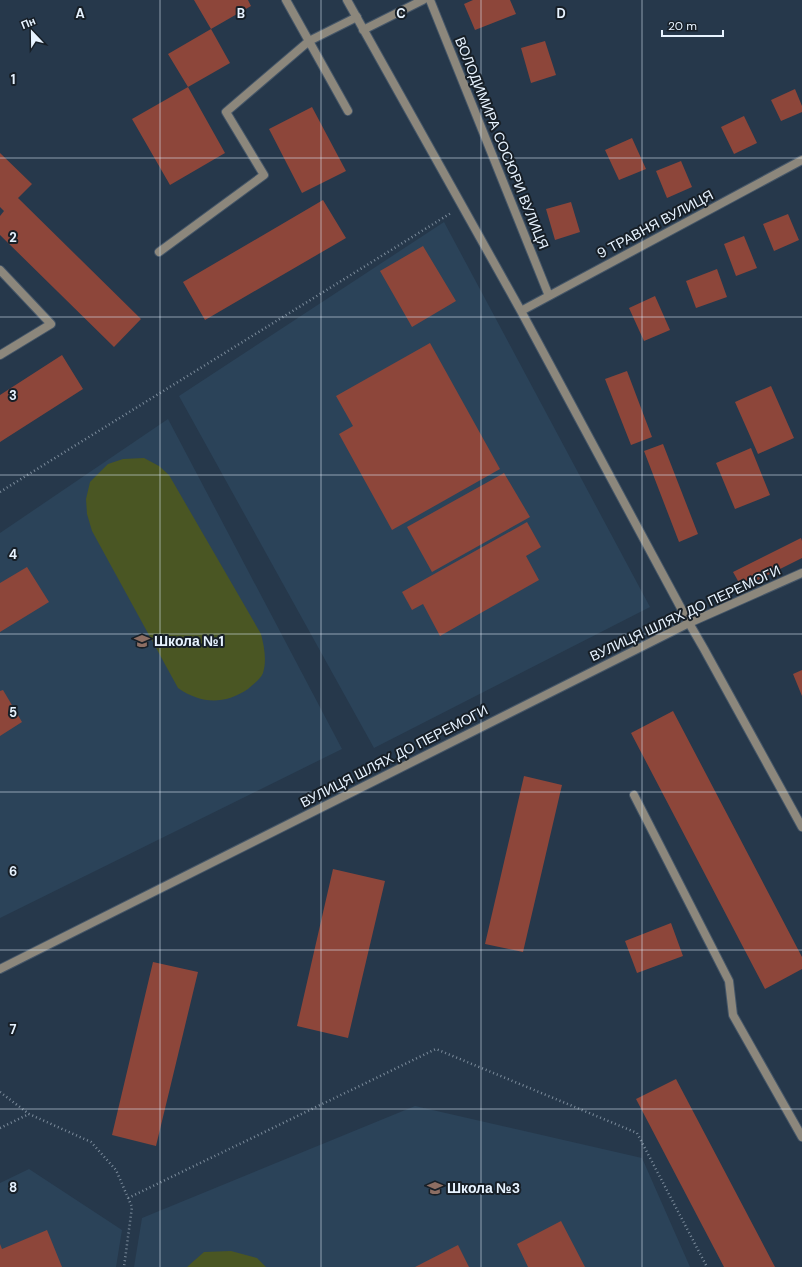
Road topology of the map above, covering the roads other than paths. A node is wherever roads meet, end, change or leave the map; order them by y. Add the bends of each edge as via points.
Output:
1 (286, 0) edge
2 (348, 0) edge
3 (423, 0) edge
4 (430, 0) edge
5 (357, 17) junction
6 (363, 30) junction
7 (309, 41) junction
8 (348, 110) dead end
9 (802, 160) edge
10 (159, 252) dead end
11 (0, 270) edge
12 (549, 296) junction
13 (520, 311) junction
14 (0, 355) edge
15 (802, 573) edge
16 (689, 623) junction
17 (634, 795) dead end
18 (802, 827) edge
19 (0, 969) edge
20 (802, 1137) edge

1 - 7 street
2 - 5 street
3 - 6 street
4 - 12 street, ВОЛОДИМИРА СОСЮРИ ВУЛИЦЯ
5 - 6 street
5 - 7 street
6 - 13 street
7 - 8 street
7 - 10 street via 226,112 264,175
9 - 12 street, 9 ТРАВНЯ ВУЛИЦЯ
11 - 14 street via 51,324
12 - 13 street, 9 ТРАВНЯ ВУЛИЦЯ
13 - 16 street
15 - 16 street, ВУЛИЦЯ ШЛЯХ ДО ПЕРЕМОГИ
16 - 18 street
16 - 19 street, ВУЛИЦЯ ШЛЯХ ДО ПЕРЕМОГИ
17 - 20 street via 729,981 733,1015

